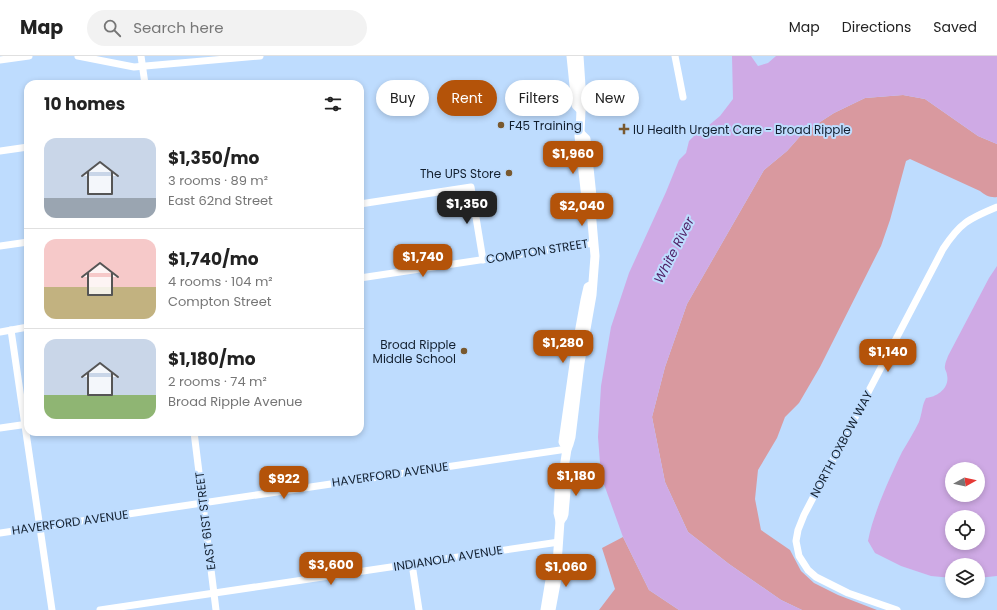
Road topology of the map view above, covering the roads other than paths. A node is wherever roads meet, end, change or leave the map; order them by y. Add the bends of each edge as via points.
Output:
1 (29, 56) edge
2 (78, 56) edge
3 (141, 56) edge
4 (260, 56) edge
5 (571, 56) edge
6 (579, 56) edge
7 (675, 56) edge
8 (0, 60) edge
9 (143, 66) junction
10 (145, 80) edge
11 (581, 86) edge
12 (683, 97) dead end
13 (581, 110) joint
14 (24, 148) edge
15 (0, 151) edge
16 (364, 203) edge
17 (997, 207) edge
18 (24, 243) edge
19 (594, 243) junction
20 (0, 246) edge
21 (483, 260) junction
22 (364, 277) edge
23 (24, 328) edge
24 (10, 330) junction
25 (0, 332) edge
26 (24, 412) edge
27 (24, 424) edge
28 (0, 428) edge
29 (28, 436) edge
30 (195, 436) edge
31 (567, 449) junction
32 (203, 502) junction
33 (40, 527) junction
34 (0, 533) edge
35 (559, 542) junction
36 (412, 564) junction
37 (557, 564) junction
38 (214, 593) junction
39 (52, 610) edge
40 (100, 610) edge
41 (216, 610) edge
42 (419, 610) edge
43 (545, 610) edge
44 (551, 610) edge
45 (897, 610) edge

1 - 8 street
2 - 9 street via 134,67
3 - 9 street
4 - 9 street
5 - 13 street via 576,105
6 - 11 street
7 - 12 street
9 - 10 street
13 - 19 street via 579,136
14 - 15 street
16 - 21 street via 471,187
17 - 45 street, NORTH OXBOW WAY via 961,225 943,249 798,530 796,541 799,556 805,567 816,577 848,593
18 - 20 street
19 - 21 street, COMPTON STREET
19 - 31 street via 592,295 571,437
21 - 22 street, COMPTON STREET
23 - 24 street
24 - 25 street
24 - 26 street
27 - 28 street
29 - 33 street
30 - 32 street, EAST 61ST STREET
31 - 32 street, HAVERFORD AVENUE
31 - 35 street via 564,468 567,480
32 - 33 street, HAVERFORD AVENUE
32 - 38 street, EAST 61ST STREET
33 - 34 street, HAVERFORD AVENUE
33 - 39 street
35 - 36 street, INDIANOLA AVENUE
35 - 37 street
36 - 38 street, INDIANOLA AVENUE
36 - 42 street
37 - 43 street via 551,574
37 - 44 street via 557,581
38 - 40 street, INDIANOLA AVENUE
38 - 41 street, EAST 61ST STREET

